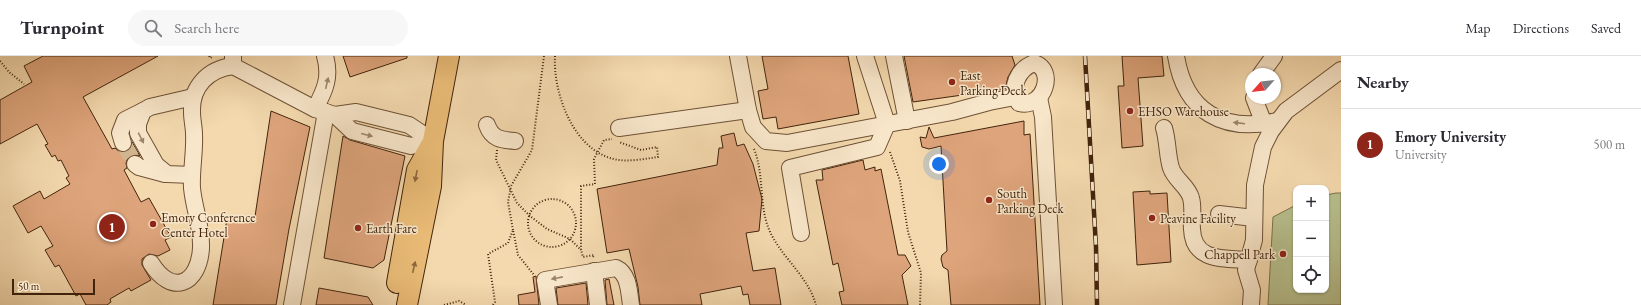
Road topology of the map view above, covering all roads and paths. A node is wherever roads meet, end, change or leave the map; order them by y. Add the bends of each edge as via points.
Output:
1 (209, 56) edge
2 (213, 56) edge
3 (325, 56) edge
4 (448, 56) edge
5 (555, 56) edge
6 (738, 56) edge
7 (865, 56) edge
8 (894, 56) edge
9 (1176, 56) edge
10 (1274, 56) edge
11 (1037, 60) edge
12 (0, 61) edge
13 (233, 61) edge
14 (1265, 68) edge
15 (1341, 70) edge
16 (24, 84) dead end
17 (193, 97) junction
18 (1015, 97) junction
19 (1039, 98) junction
20 (1258, 104) edge
21 (143, 110) junction
22 (748, 110) junction
23 (325, 112) junction
24 (907, 121) junction
25 (1270, 123) junction
26 (887, 124) junction
27 (487, 125) dead end
28 (1164, 128) dead end
29 (616, 135) junction
30 (498, 139) junction
31 (433, 141) junction
32 (515, 141) dead end
33 (123, 143) tunnel mouth
34 (888, 146) dead end
35 (753, 147) dead end
36 (597, 152) junction
37 (135, 164) tunnel mouth
38 (167, 174) junction
39 (192, 174) junction
40 (1220, 214) dead end
41 (530, 216) junction
42 (1254, 218) junction
43 (801, 234) dead end
44 (570, 239) junction
45 (581, 250) junction
46 (1249, 260) junction
47 (151, 262) dead end
48 (588, 266) junction
49 (534, 277) dead end
50 (292, 305) edge
51 (393, 305) edge
52 (406, 305) edge
53 (444, 305) edge
54 (466, 305) edge
55 (492, 305) edge
56 (550, 305) edge
57 (598, 305) edge
58 (631, 305) edge
59 (816, 305) edge
60 (920, 305) edge
61 (1054, 305) edge
62 (1251, 305) edge

1 - 2 path
23 -> 3 street via 328,77
4 - 31 main road
5 - 36 path via 554,66 564,110 578,134
6 - 22 street
7 - 26 street
8 - 24 street
25 -> 9 street via 1228,121 1204,111 1196,104 1180,79
10 - 14 street
11 - 18 street via 1015,70
11 - 19 street via 1043,69 1046,82
12 - 16 path
13 - 17 street via 210,74 200,83
13 - 23 street
15 - 25 street
17 - 21 street
17 - 39 street
18 - 19 street via 1019,103 1026,105
18 - 24 street via 986,97 952,112
19 - 61 street via 1043,117
20 - 25 street
21 - 33 street via 125,120 120,133
21 -> 38 street via 138,132 156,165
22 - 26 street via 753,127 766,141 787,143
22 - 29 street
23 - 31 street via 352,131 411,146
23 - 50 street
24 - 26 street
25 - 42 street via 1271,131 1254,155 1250,184
26 - 43 street via 878,147 790,168
27 - 30 street via 492,136
28 - 46 street via 1171,167 1189,190 1192,200 1192,231 1199,250 1208,256
29 - 36 path via 604,140
29 - 36 path via 642,150 657,147 658,157 635,160 611,158
30 - 32 street
30 - 41 path via 496,160 517,203
31 -> 51 main road via 417,170
52 -> 31 main road via 431,186
34 - 60 path via 900,181 908,232 921,273
35 - 59 path via 768,227 812,292
36 - 45 path via 594,159 595,184 581,186
37 - 38 street
38 - 39 street
39 - 47 street via 192,188 201,230 201,249 195,271 192,277 182,282 171,283 163,278
40 - 42 street
41 - 44 path via 547,229
41 - 44 path via 529,230 534,239 541,244 553,247
41 - 44 path via 539,203 547,200 566,204 575,217 576,226
42 - 46 street via 1254,240
44 - 45 path
45 - 48 path via 583,256 594,255
46 - 62 street via 1246,270 1252,290
48 -> 56 street via 545,280
48 - 57 street
48 - 58 street via 622,270
49 - 55 path via 518,255 513,230 508,243 488,254 494,288 495,302
53 - 54 path via 459,302

